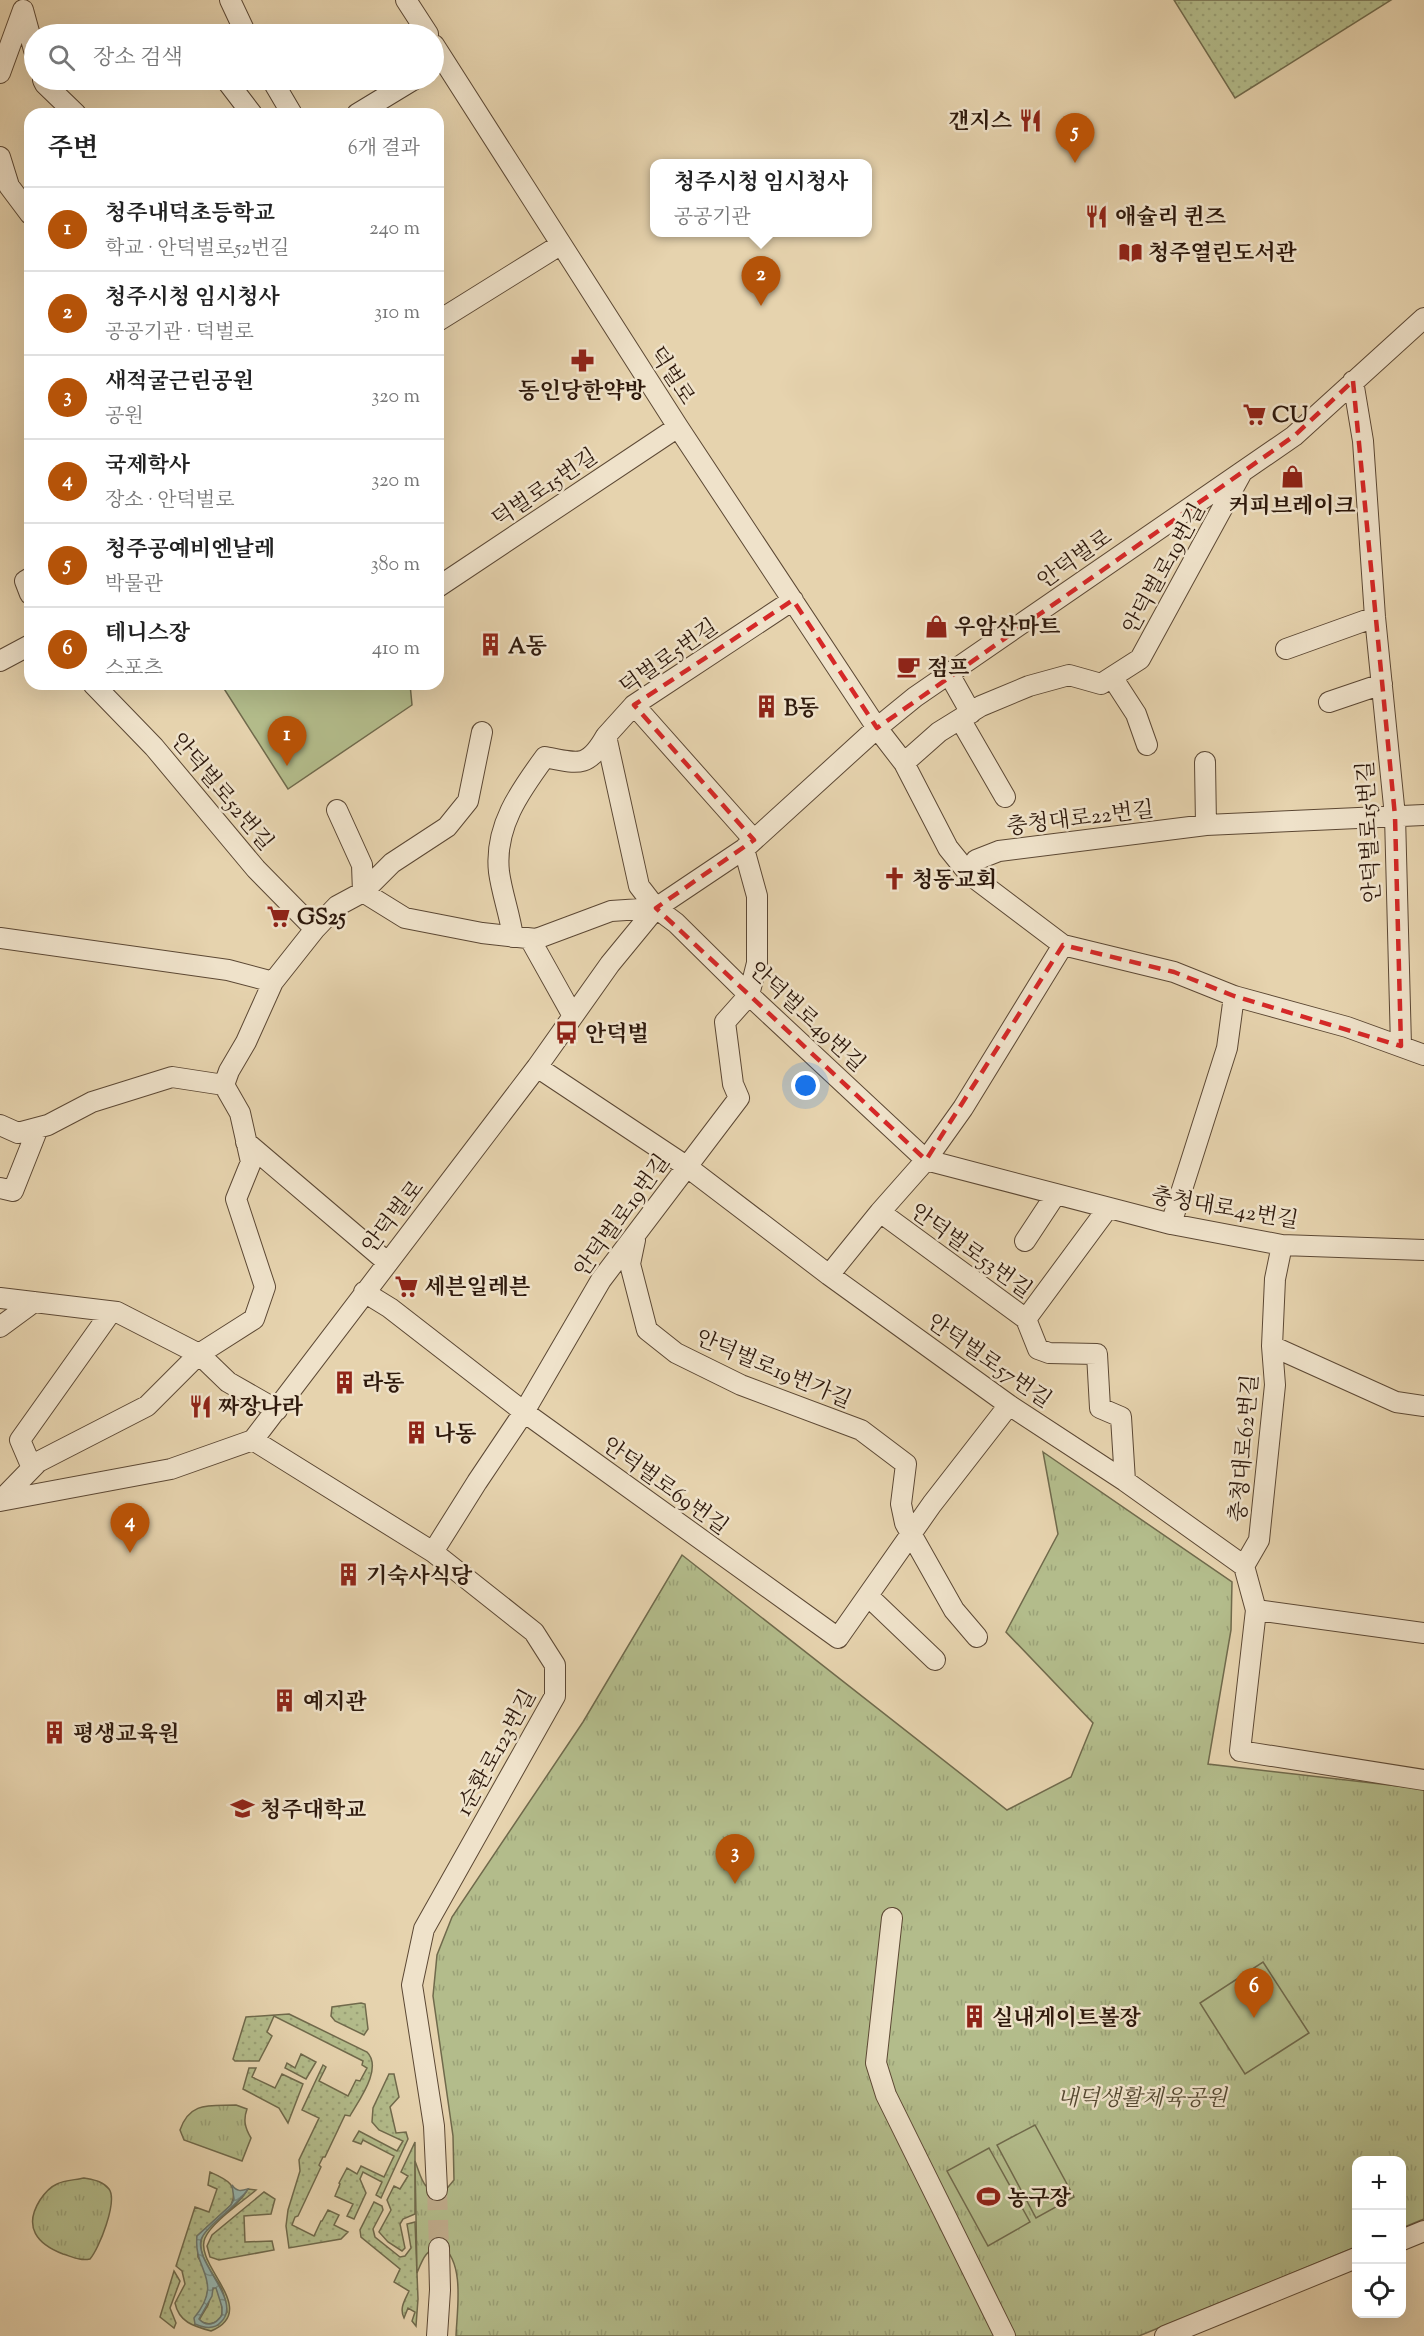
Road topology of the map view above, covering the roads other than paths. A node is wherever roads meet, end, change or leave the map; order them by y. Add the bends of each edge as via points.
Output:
1 (230, 0) edge
2 (406, 0) edge
3 (30, 5) edge
4 (32, 24) edge
5 (236, 24) edge
6 (422, 24) edge
7 (444, 69) edge
8 (0, 73) edge
9 (51, 90) edge
10 (234, 90) edge
11 (278, 90) edge
12 (397, 90) edge
13 (70, 108) edge
14 (247, 108) edge
15 (288, 108) edge
16 (367, 108) edge
17 (0, 157) edge
18 (24, 206) edge
19 (560, 245) junction
20 (444, 317) edge
21 (1424, 318) edge
22 (1353, 381) junction
23 (678, 428) junction
24 (1243, 470) junction
25 (444, 583) edge
26 (793, 600) junction
27 (1375, 617) junction
28 (24, 648) edge
29 (1286, 649) dead end
30 (0, 661) edge
31 (949, 674) junction
32 (1113, 677) junction
33 (1382, 684) junction
34 (99, 690) edge
35 (1329, 702) dead end
36 (634, 705) junction
37 (965, 716) junction
38 (877, 728) junction
39 (482, 732) dead end
40 (606, 736) junction
41 (1147, 745) dead end
42 (1205, 762) dead end
43 (904, 763) junction
44 (1005, 797) dead end
45 (337, 810) dead end
46 (1424, 815) edge
47 (1395, 816) junction
48 (1206, 825) junction
49 (749, 845) junction
50 (969, 874) junction
51 (363, 892) junction
52 (656, 908) junction
53 (315, 930) junction
54 (0, 938) edge
55 (521, 938) junction
56 (1063, 945) junction
57 (273, 982) junction
58 (749, 994) junction
59 (1234, 996) junction
60 (573, 1016) junction
61 (1401, 1046) junction
62 (1424, 1055) edge
63 (537, 1067) junction
64 (224, 1085) junction
65 (0, 1125) edge
66 (39, 1128) junction
67 (246, 1142) junction
68 (926, 1160) junction
69 (686, 1166) junction
70 (0, 1188) edge
71 (1056, 1194) junction
72 (1108, 1208) junction
73 (880, 1212) junction
74 (1171, 1224) junction
75 (636, 1233) junction
76 (1025, 1241) dead end
77 (1282, 1245) junction
78 (1424, 1250) edge
79 (387, 1262) junction
80 (829, 1275) junction
81 (364, 1292) junction
82 (0, 1298) edge
83 (34, 1302) junction
84 (111, 1312) junction
85 (1026, 1319) junction
86 (0, 1326) edge
87 (1272, 1346) junction
88 (199, 1354) junction
89 (1009, 1405) junction
90 (1424, 1406) edge
91 (277, 1410) junction
92 (524, 1412) junction
93 (254, 1440) junction
94 (32, 1468) junction
95 (1125, 1481) junction
96 (0, 1501) edge
97 (913, 1534) junction
98 (434, 1552) junction
99 (1244, 1566) junction
100 (868, 1596) junction
101 (1256, 1610) junction
102 (1424, 1633) edge
103 (977, 1637) dead end
104 (935, 1660) dead end
105 (1424, 1780) edge
106 (892, 1918) dead end
107 (437, 2190) tunnel mouth
108 (1424, 2231) edge
109 (1406, 2238) edge
110 (439, 2248) tunnel mouth
111 (1352, 2260) edge
112 (437, 2336) edge
113 (1005, 2336) edge
114 (1165, 2336) edge

1 - 5 street
2 - 6 street
3 - 4 street
3 - 8 street
7 - 19 street, 덕벌로
9 - 13 street
10 - 14 street
11 - 15 street
12 - 16 street
17 - 18 street via 9,186
19 - 20 street
19 - 23 street, 덕벌로
21 - 22 street, 안덕벌로
22 - 24 street, 안덕벌로 via 1294,436
22 - 27 street, 안덕벌로15번길 via 1363,441
23 - 25 street, 덕벌로15번길
23 - 26 street, 덕벌로
24 - 31 street, 안덕벌로
24 - 32 street, 안덕벌로19번길 via 1140,659
26 - 36 street, 덕벌로5번길
26 - 38 street, 덕벌로
27 - 29 street
27 - 33 street, 안덕벌로15번길
28 - 30 street
31 - 37 street
31 - 38 street, 안덕벌로
32 - 37 street, 안덕벌로19번길 via 1101,684 1069,675 1029,686
32 - 41 street via 1136,714
33 - 35 street
33 - 47 street, 안덕벌로15번길
34 - 53 street, 안덕벌로52번길
36 - 40 street, 덕벌로5번길
36 - 49 street
37 - 43 street, 안덕벌로19번길 via 939,732
37 - 44 street
38 - 43 street, 덕벌로
38 - 49 street, 안덕벌로
39 - 51 street via 468,801 447,827 392,863
40 - 52 street via 639,886
40 - 55 street, 덕벌로5번길 via 595,755 575,764 545,757 518,795 505,823 499,871
42 - 48 street
43 - 50 street, 덕벌로 via 948,848
45 - 51 street via 362,865
46 - 47 street, 충청대로22번길
47 - 48 street, 충청대로22번길
47 - 61 street, 안덕벌로15번길
48 - 50 street, 충청대로22번길 via 999,850 976,860
49 - 52 street, 안덕벌로
49 - 58 street, 안덕벌로19번길 via 757,963
50 - 56 street, 덕벌로
51 - 53 street via 337,906
51 - 55 street via 405,918
52 - 55 street via 611,911 536,939
52 - 58 street, 안덕벌로49번길
52 - 60 street, 안덕벌로
53 - 57 street
54 - 57 street via 228,970
55 - 60 street
56 - 59 street via 1174,972
56 - 68 street via 978,1084
57 - 64 street
58 - 68 street, 안덕벌로49번길
58 - 69 street, 안덕벌로19번길 via 725,1022 733,1084 739,1098
59 - 61 street
59 - 74 street via 1227,1048
60 - 63 street, 안덕벌로
61 - 62 street
63 - 69 street, 안덕벌로57번길
63 - 79 street, 안덕벌로
64 - 66 street via 172,1077 92,1102
64 - 67 street via 240,1113
65 - 66 street via 18,1133
66 - 70 street via 13,1191
67 - 79 street
67 - 88 street via 251,1162 236,1199 265,1287 254,1319
68 - 71 street, 충청대로42번길
68 - 73 street
69 - 75 street, 안덕벌로19번길
69 - 80 street, 안덕벌로57번길
71 - 72 street, 충청대로42번길
71 - 76 street
72 - 74 street, 충청대로42번길
72 - 85 street
73 - 80 street
73 - 85 street, 안덕벌로53번길
74 - 77 street, 충청대로42번길
75 - 92 street, 안덕벌로19번길 via 601,1280
75 - 97 street, 안덕벌로19번가길 via 630,1264 647,1330 676,1353 741,1385 861,1430 887,1448 906,1464 901,1504 905,1523
77 - 78 street, 충청대로42번길
77 - 87 street, 충청대로62번길 via 1275,1279
79 - 81 street, 안덕벌로
80 - 89 street, 안덕벌로57번길
81 - 91 street, 안덕벌로
81 - 92 street, 안덕벌로69번길
82 - 83 street
83 - 84 street
83 - 86 street
84 - 88 street
84 - 94 street via 20,1440
85 - 95 street, 안덕벌로53번길 via 1038,1349 1049,1353 1097,1354 1100,1408 1121,1417
87 - 90 street via 1396,1402
87 - 99 street, 충청대로62번길 via 1275,1385 1259,1540
88 - 91 street via 228,1383
88 - 94 street via 147,1406
89 - 95 street, 안덕벌로57번길
89 - 97 street, 안덕벌로69번길
91 - 93 street, 안덕벌로
92 - 98 street, 안덕벌로19번길
92 - 100 street, 안덕벌로69번길 via 838,1638
93 - 96 street via 171,1469
93 - 98 street, 1순환로123번길
94 - 96 street
95 - 99 street, 안덕벌로57번길
97 - 100 street, 안덕벌로69번길
97 - 103 street via 954,1610
98 - 107 street, 1순환로123번길 via 534,1632 555,1665 555,1696 424,1929 412,1985 434,2126
99 - 101 street
100 - 104 street
101 - 102 street
101 - 105 street via 1240,1751
106 - 113 street via 876,2063 886,2095
108 - 109 street
110 - 112 street
111 - 114 street

